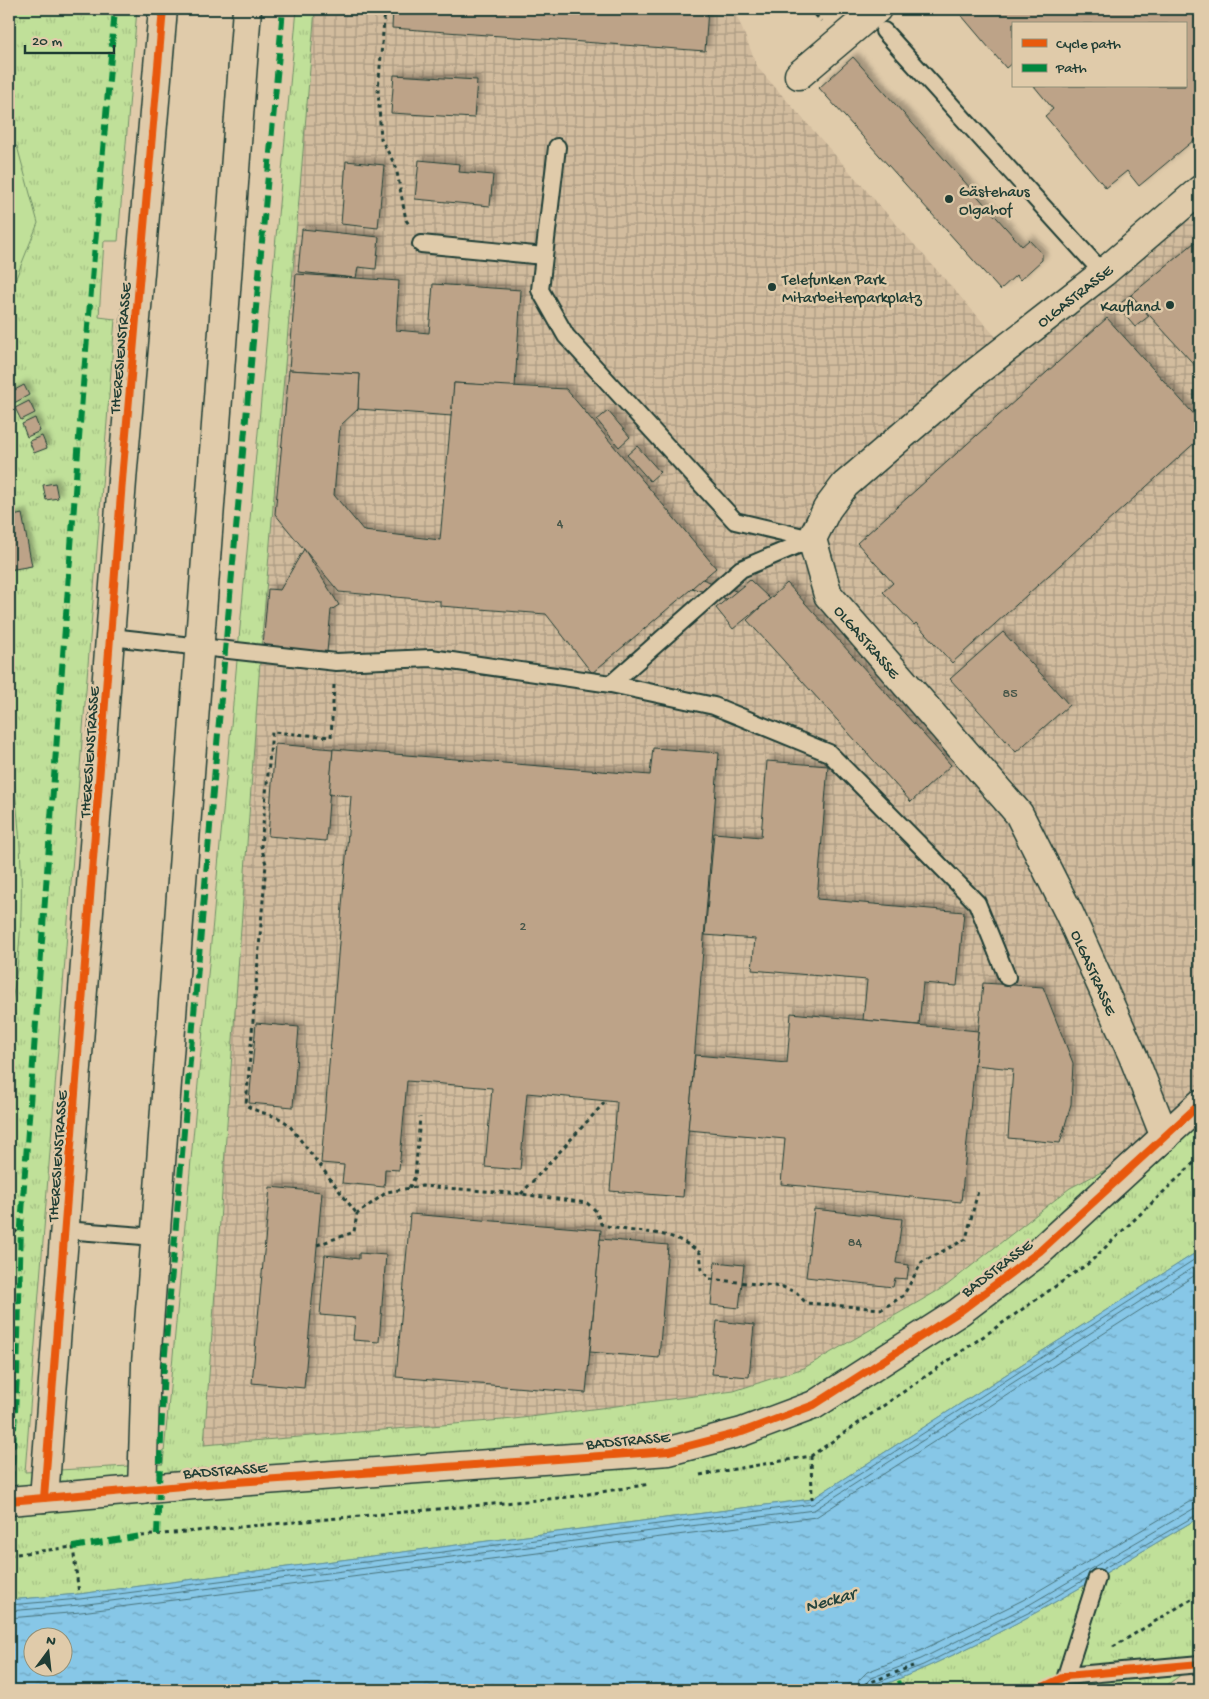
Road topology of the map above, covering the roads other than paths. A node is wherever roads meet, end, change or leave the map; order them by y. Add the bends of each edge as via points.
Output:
1 (162, 9) edge
2 (247, 9) edge
3 (880, 20) edge
4 (799, 75) dead end
5 (557, 148) dead end
6 (1200, 190) edge
7 (421, 244) road end
8 (544, 256) junction
9 (1103, 273) junction
10 (812, 539) junction
11 (110, 637) junction
12 (198, 648) junction
13 (611, 684) junction
14 (1006, 977) dead end
15 (1200, 1104) edge
16 (1165, 1136) junction
17 (64, 1230) junction
18 (156, 1237) junction
19 (142, 1490) junction
20 (44, 1498) junction
21 (9, 1501) edge
22 (1096, 1578) dead end
23 (1200, 1664) edge

1 - 11 street, THERESIENSTRASSE
2 - 12 street
3 - 4 street
3 - 9 lane
5 - 8 lane
6 - 9 street, OLGASTRASSE
7 - 8 lane
8 - 10 lane via 540,290 566,336 735,521
9 - 10 street, OLGASTRASSE via 976,372 844,485
10 - 13 lane via 741,569
10 - 16 street, OLGASTRASSE via 828,595 1019,814 1069,913
11 - 12 lane
11 - 17 street, THERESIENSTRASSE
12 - 13 lane via 336,662 431,658
12 - 18 street
13 - 14 lane via 714,706 829,753 977,903
15 - 16 street, BADSTRASSE
16 - 19 street, BADSTRASSE via 1040,1251 959,1312 814,1404 742,1432 668,1451
17 - 18 lane
17 - 20 street, THERESIENSTRASSE
18 - 19 street via 146,1364
19 - 20 street, BADSTRASSE
20 - 21 street, BADSTRASSE
22 - 23 lane via 1066,1676

